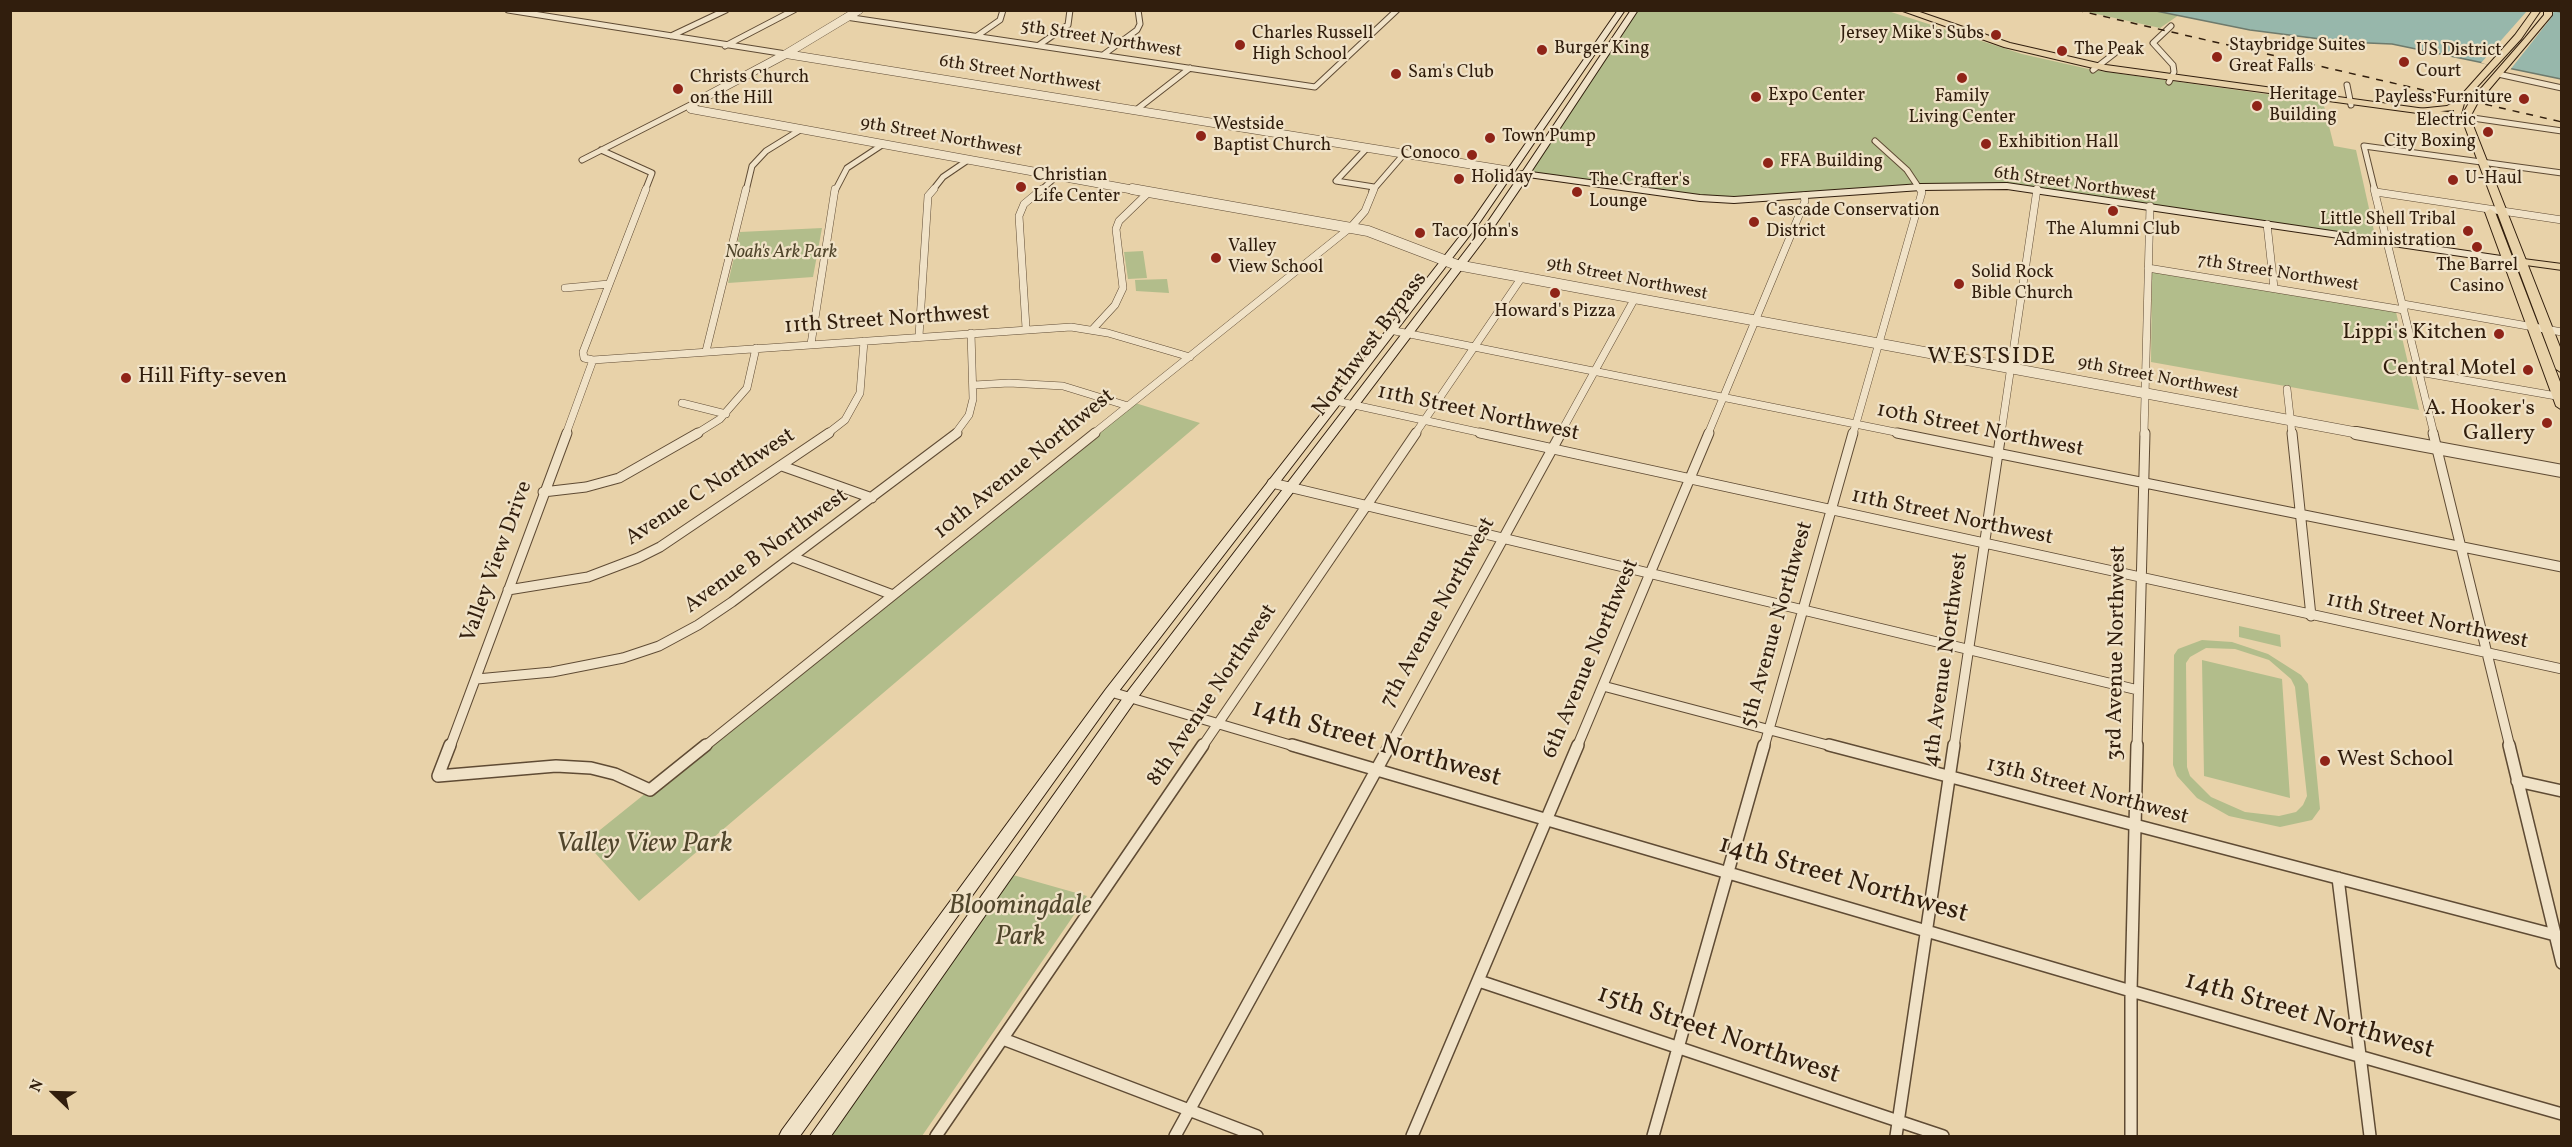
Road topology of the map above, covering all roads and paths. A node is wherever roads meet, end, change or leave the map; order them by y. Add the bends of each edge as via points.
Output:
1 (508, 10) edge
2 (726, 10) edge
3 (794, 10) edge
4 (859, 10) edge
5 (1003, 10) edge
6 (1071, 10) edge
7 (1138, 10) edge
8 (1397, 10) edge
9 (1622, 10) edge
10 (1635, 10) edge
11 (1904, 10) edge
12 (2537, 10) edge
13 (2548, 10) edge
14 (523, 12) edge
15 (1891, 12) edge
16 (846, 17) junction
17 (2171, 26) dead end
18 (977, 36) junction
19 (671, 37) junction
20 (1039, 45) junction
21 (725, 46) junction
22 (2115, 53) dead end
23 (786, 54) junction
24 (1104, 55) junction
25 (1190, 68) junction
26 (2095, 68) junction
27 (2501, 71) junction
28 (2171, 80) junction
29 (2347, 85) dead end
30 (2562, 88) edge
31 (2350, 103) junction
32 (2458, 103) junction
33 (692, 106) junction
34 (1136, 110) junction
35 (2421, 111) junction
36 (2462, 118) junction
37 (800, 130) junction
38 (2562, 131) edge
39 (1875, 141) dead end
40 (882, 145) junction
41 (1367, 148) junction
42 (602, 150) junction
43 (1404, 154) junction
44 (582, 160) dead end
45 (968, 160) junction
46 (2476, 162) junction
47 (1511, 171) junction
48 (2562, 173) edge
49 (1526, 174) junction
50 (1058, 175) junction
51 (1374, 187) junction
52 (1921, 190) junction
53 (2036, 191) junction
54 (1149, 192) junction
55 (2376, 192) junction
56 (1804, 198) junction
57 (2150, 209) junction
58 (2495, 210) junction
59 (2562, 220) edge
60 (1351, 227) junction
61 (2267, 227) junction
62 (2388, 245) junction
63 (1444, 261) junction
64 (1458, 265) junction
65 (2517, 265) junction
66 (2562, 267) edge
67 (2148, 268) junction
68 (2562, 273) edge
69 (1522, 277) junction
70 (609, 284) junction
71 (565, 288) dead end
72 (2274, 288) junction
73 (1635, 298) junction
74 (2403, 307) junction
75 (1754, 321) junction
76 (1026, 328) junction
77 (2541, 328) junction
78 (1092, 330) junction
79 (1390, 330) junction
80 (2562, 332) edge
81 (971, 333) junction
82 (1407, 333) junction
83 (920, 336) junction
84 (864, 341) junction
85 (811, 344) junction
86 (1878, 344) junction
87 (1474, 347) junction
88 (756, 348) junction
89 (706, 351) junction
90 (1190, 357) junction
91 (589, 359) junction
92 (2010, 368) junction
93 (2562, 369) edge
94 (1596, 372) junction
95 (2419, 372) junction
96 (974, 385) junction
97 (2287, 389) dead end
98 (2145, 394) junction
99 (1722, 397) junction
100 (2560, 400) edge
101 (1336, 401) junction
102 (682, 403) dead end
103 (1353, 404) junction
104 (1128, 406) junction
105 (726, 414) junction
106 (1425, 420) junction
107 (2291, 421) junction
108 (1855, 424) junction
109 (2437, 448) junction
110 (1552, 449) junction
111 (1997, 453) junction
112 (782, 466) junction
113 (2562, 471) edge
114 (1688, 478) junction
115 (2143, 482) junction
116 (1272, 483) junction
117 (1288, 487) junction
118 (543, 492) junction
119 (872, 498) junction
120 (1366, 506) junction
121 (1831, 510) junction
122 (2300, 514) junction
123 (1503, 539) junction
124 (1984, 544) junction
125 (2461, 547) junction
126 (792, 557) junction
127 (2562, 567) edge
128 (1649, 574) junction
129 (2141, 578) junction
130 (508, 590) junction
131 (893, 595) junction
132 (1803, 610) junction
133 (2311, 616) junction
134 (1968, 649) junction
135 (2487, 653) junction
136 (2562, 669) edge
137 (477, 680) junction
138 (1603, 686) junction
139 (2138, 690) junction
140 (1111, 692) junction
141 (1130, 698) junction
142 (1217, 723) junction
143 (1768, 728) junction
144 (1376, 769) junction
145 (438, 776) joint
146 (1949, 776) junction
147 (2517, 781) junction
148 (2562, 791) edge
149 (1545, 819) junction
150 (2135, 825) junction
151 (1728, 873) junction
152 (2338, 879) junction
153 (1926, 931) junction
154 (2558, 936) edge
155 (2562, 963) edge
156 (1479, 981) junction
157 (2131, 991) junction
158 (1003, 1039) junction
159 (1679, 1048) junction
160 (2360, 1057) junction
161 (1189, 1110) junction
162 (2562, 1114) edge
163 (1898, 1122) junction
164 (789, 1137) edge
165 (820, 1137) edge
166 (936, 1137) edge
167 (1175, 1137) edge
168 (1257, 1137) edge
169 (1413, 1137) edge
170 (1653, 1137) edge
171 (1896, 1137) edge
172 (1943, 1137) edge
173 (2131, 1137) edge
174 (2370, 1137) edge

1 - 14 street, 6th Street Northwest
2 - 19 street
3 - 21 street
4 - 16 street
5 - 18 street via 1000,20
6 - 20 street via 1068,26
7 - 24 street via 1137,30
8 - 25 street, 5th Street Northwest via 1315,87
9 - 47 main road, Northwest Bypass
10 - 49 main road, Northwest Bypass
11 - 26 main road via 2007,45
12 - 32 main road
13 - 27 main road via 2548,15
14 - 19 street, 6th Street Northwest
15 - 26 main road via 2015,51
16 - 18 street, 5th Street Northwest
16 - 23 street
17 - 28 street via 2153,43 2169,58 2175,72
18 - 20 street, 5th Street Northwest
19 - 21 street, 6th Street Northwest
20 - 24 street, 5th Street Northwest
21 - 23 street, 6th Street Northwest
22 - 26 street
23 - 33 street
23 - 34 street, 6th Street Northwest
24 - 25 street, 5th Street Northwest
25 - 34 street
26 - 28 main road
27 - 30 street
27 - 36 main road
28 - 31 main road
29 - 31 street
31 - 35 main road
31 - 36 main road
32 - 35 main road via 2449,109
32 - 36 main road
33 - 37 street, 9th Street Northwest
33 - 42 street
34 - 41 street, 6th Street Northwest
35 - 36 main road
36 - 38 street
36 - 46 main road
37 - 40 street, 9th Street Northwest
37 - 89 street via 766,151 752,166
39 - 52 street via 1907,170
40 - 45 street, 9th Street Northwest
40 - 85 street via 847,168 836,185
41 - 43 street, 6th Street Northwest
41 - 51 street via 1336,181
42 - 44 street
42 - 70 street, Valley View Drive via 652,173
43 - 47 street, 6th Street Northwest
43 - 51 street, 10th Avenue Northwest
45 - 50 street, 9th Street Northwest
45 - 83 street via 938,182 928,195
46 - 48 street
46 - 55 street via 2364,146
46 - 58 main road
47 - 49 main road, 6th Street Northwest
47 - 63 main road, Northwest Bypass
49 - 56 main road, 6th Street Northwest via 1691,202 1744,205
49 - 64 main road, Northwest Bypass
50 - 54 street, 9th Street Northwest
50 - 76 street via 1030,198 1018,216
51 - 60 street, 10th Avenue Northwest via 1365,211
52 - 53 main road, 6th Street Northwest
52 - 56 main road, 6th Street Northwest
52 - 86 street, 5th Avenue Northwest
53 - 57 main road, 6th Street Northwest
53 - 92 street, 4th Avenue Northwest
54 - 60 street, 9th Street Northwest
54 - 78 street via 1119,221 1116,229 1123,288 1116,305
55 - 58 street
55 - 62 street
56 - 75 street, 6th Avenue Northwest
57 - 61 main road, 6th Street Northwest
57 - 67 street, 3rd Avenue Northwest
58 - 59 street
58 - 65 main road
60 - 63 street, 9th Street Northwest via 1380,234
60 - 90 street, 10th Avenue Northwest
61 - 62 main road, 6th Street Northwest
61 - 72 street
62 - 65 main road, 6th Street Northwest
62 - 74 street
63 - 64 street, 9th Street Northwest
63 - 79 main road, Northwest Bypass
64 - 69 street, 9th Street Northwest
64 - 82 main road, Northwest Bypass
65 - 66 main road
65 - 68 main road
65 - 77 main road
67 - 72 street, 7th Street Northwest
67 - 98 street, 3rd Avenue Northwest
69 - 73 street, 9th Street Northwest
69 - 87 street, 8th Avenue Northwest
70 - 71 street
70 - 91 street, Valley View Drive via 583,352
72 - 74 street, 7th Street Northwest
73 - 75 street, 9th Street Northwest
73 - 94 street, 7th Avenue Northwest
74 - 77 street, 7th Street Northwest
74 - 95 street
75 - 86 street, 9th Street Northwest
75 - 99 street, 6th Avenue Northwest
76 - 78 street, 11th Street Northwest
76 - 81 street, 11th Street Northwest
77 - 80 street, 7th Street Northwest
77 - 93 main road
77 - 100 main road
78 - 90 street, 11th Street Northwest
79 - 82 street, 10th Street Northwest
79 - 101 main road, Northwest Bypass
81 - 83 street, 11th Street Northwest
81 - 96 street, Avenue B Northwest
82 - 87 street, 10th Street Northwest
82 - 103 main road, Northwest Bypass
83 - 84 street, 11th Street Northwest
84 - 85 street, 11th Street Northwest
84 - 112 street, Avenue C Northwest via 860,393 845,420
85 - 88 street, 11th Street Northwest
86 - 92 street, 9th Street Northwest
86 - 108 street, 5th Avenue Northwest
87 - 94 street, 10th Street Northwest
87 - 106 street, 8th Avenue Northwest
88 - 89 street, 11th Street Northwest
88 - 105 street via 747,388
89 - 91 street, 11th Street Northwest
90 - 104 street, 10th Avenue Northwest
91 - 118 street, Valley View Drive
92 - 98 street, 9th Street Northwest
92 - 111 street, 4th Avenue Northwest
94 - 99 street, 10th Street Northwest
94 - 110 street, 7th Avenue Northwest
95 - 100 street
95 - 109 street
96 - 104 street via 1063,386
96 - 119 street, Avenue B Northwest via 969,415 958,432
97 - 107 street
98 - 107 street, 9th Street Northwest
98 - 115 street, 3rd Avenue Northwest
99 - 108 street, 10th Street Northwest
99 - 114 street, 6th Avenue Northwest
101 - 103 street, 11th Street Northwest
101 - 116 main road, Northwest Bypass
102 - 105 street
103 - 106 street, 11th Street Northwest
103 - 117 main road, Northwest Bypass
104 - 131 street, 10th Avenue Northwest
105 - 118 street via 637,470 599,484
106 - 110 street, 11th Street Northwest
106 - 120 street, 8th Avenue Northwest
107 - 109 street, 9th Street Northwest
107 - 122 street
108 - 111 street, 10th Street Northwest
108 - 121 street, 5th Avenue Northwest
109 - 113 street, 9th Street Northwest
109 - 125 street
110 - 114 street, 11th Street Northwest
110 - 123 street, 7th Avenue Northwest
111 - 115 street, 10th Street Northwest
111 - 124 street, 4th Avenue Northwest
112 - 119 street
112 - 130 street, Avenue C Northwest via 638,558 588,577
114 - 121 street, 11th Street Northwest
114 - 128 street, 6th Avenue Northwest
115 - 122 street, 10th Street Northwest
115 - 129 street, 3rd Avenue Northwest
116 - 117 street
116 - 140 main road, Northwest Bypass
117 - 120 street
117 - 141 main road, Northwest Bypass
118 - 130 street, Valley View Drive
119 - 126 street, Avenue B Northwest
120 - 123 street
120 - 142 street, 8th Avenue Northwest
121 - 124 street, 11th Street Northwest
121 - 132 street, 5th Avenue Northwest
122 - 125 street, 10th Street Northwest
122 - 133 street
123 - 128 street
123 - 144 street, 7th Avenue Northwest
124 - 129 street, 11th Street Northwest
124 - 134 street, 4th Avenue Northwest
125 - 127 street, 10th Street Northwest
125 - 135 street
126 - 131 street
126 - 137 street, Avenue B Northwest via 698,625 659,646 588,666
128 - 132 street
128 - 138 street, 6th Avenue Northwest
129 - 133 street, 11th Street Northwest
129 - 139 street, 3rd Avenue Northwest
130 - 137 street, Valley View Drive
131 - 145 street, 10th Avenue Northwest via 650,790 591,768 556,766
132 - 134 street
132 - 143 street, 5th Avenue Northwest
133 - 135 street, 11th Street Northwest
134 - 139 street
134 - 146 street, 4th Avenue Northwest
135 - 136 street, 11th Street Northwest
135 - 147 street
137 - 145 street, Valley View Drive
138 - 143 street, 13th Street Northwest
138 - 149 street, 6th Avenue Northwest
139 - 150 street, 3rd Avenue Northwest
140 - 141 street, 14th Street Northwest
140 - 164 main road, Northwest Bypass
141 - 142 street, 14th Street Northwest
141 - 165 main road, Northwest Bypass
142 - 144 street, 14th Street Northwest
142 - 158 street, 8th Avenue Northwest
143 - 146 street, 13th Street Northwest
143 - 151 street, 5th Avenue Northwest
144 - 149 street, 14th Street Northwest
144 - 161 street, 7th Avenue Northwest
146 - 150 street, 13th Street Northwest
146 - 153 street, 4th Avenue Northwest
147 - 148 street
147 - 154 street
149 - 151 street, 14th Street Northwest
149 - 156 street, 6th Avenue Northwest
150 - 152 street, 13th Street Northwest
150 - 157 street, 3rd Avenue Northwest
151 - 153 street, 14th Street Northwest
151 - 159 street, 5th Avenue Northwest
152 - 154 street, 13th Street Northwest
152 - 160 street
153 - 157 street, 14th Street Northwest
153 - 163 street, 4th Avenue Northwest
154 - 155 street
156 - 159 street, 15th Street Northwest
156 - 169 street, 6th Avenue Northwest
157 - 160 street, 14th Street Northwest
157 - 173 street, 3rd Avenue Northwest
158 - 161 street
158 - 166 street, 8th Avenue Northwest
159 - 163 street, 15th Street Northwest
159 - 170 street, 5th Avenue Northwest
160 - 162 street, 14th Street Northwest
160 - 174 street
161 - 167 street, 7th Avenue Northwest
161 - 168 street
163 - 171 street, 4th Avenue Northwest
163 - 172 street, 15th Street Northwest

